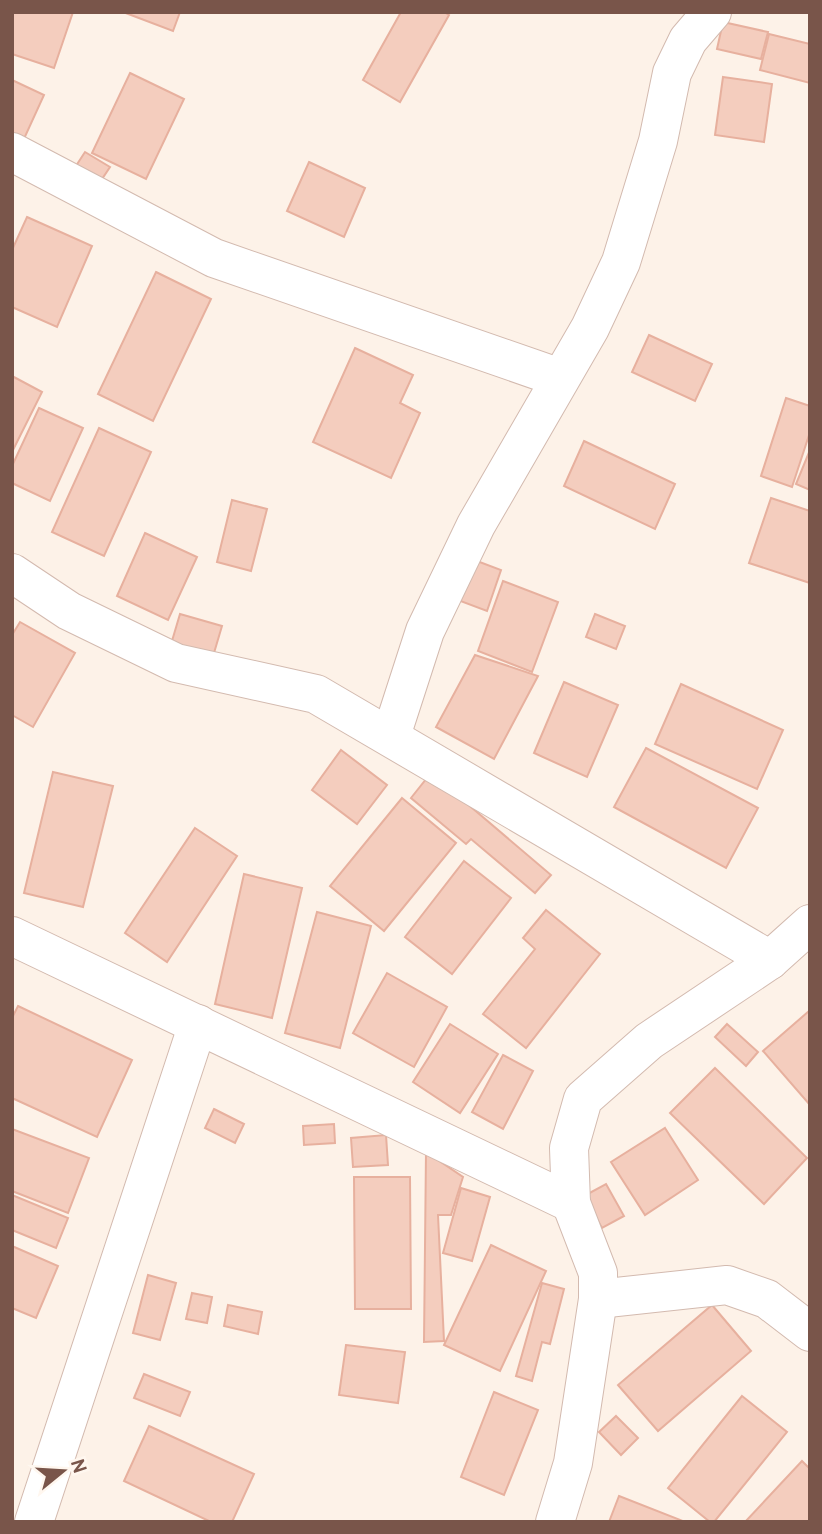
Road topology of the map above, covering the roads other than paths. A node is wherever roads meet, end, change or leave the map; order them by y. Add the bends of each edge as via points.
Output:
1 (712, 12) edge
2 (12, 152) edge
3 (560, 378) junction
4 (12, 573) edge
5 (391, 736) junction
6 (810, 924) edge
7 (12, 936) edge
8 (771, 960) junction
9 (198, 1024) junction
10 (571, 1203) junction
11 (598, 1299) junction
12 (810, 1332) edge
13 (34, 1522) edge
14 (555, 1522) edge

1 - 3 street via 688,40 672,73 658,141 621,262
2 - 3 street via 214,258
3 - 5 street via 476,525 425,631
4 - 5 street via 69,611 176,663 316,694
5 - 8 street
6 - 8 street
7 - 9 street
8 - 10 street via 649,1041 583,1099 569,1147
9 - 10 street
9 - 13 street
10 - 11 street via 598,1273
11 - 12 street via 727,1284 767,1299
11 - 14 street via 573,1463

